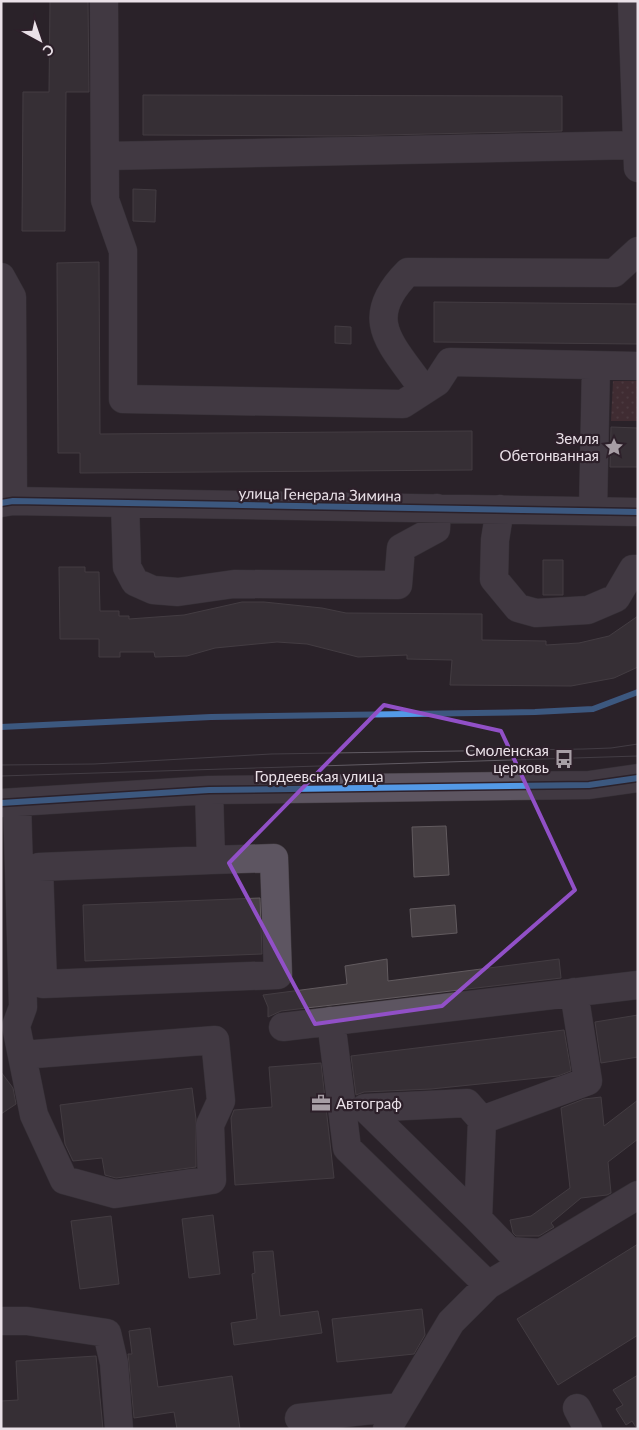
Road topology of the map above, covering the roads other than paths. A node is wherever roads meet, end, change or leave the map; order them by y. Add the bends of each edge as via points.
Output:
1 (104, 1) edge
2 (632, 1) edge
3 (638, 145) edge
4 (106, 156) junction
5 (638, 168) edge
6 (638, 251) edge
7 (1, 277) edge
8 (596, 366) junction
9 (638, 366) edge
10 (423, 389) junction
11 (7, 502) edge
12 (126, 503) junction
13 (437, 508) junction
14 (500, 509) junction
15 (593, 511) junction
16 (638, 512) edge
17 (638, 569) edge
18 (638, 778) edge
19 (209, 790) junction
20 (9, 802) edge
21 (211, 860) junction
22 (638, 985) edge
23 (574, 992) junction
24 (331, 1021) junction
25 (283, 1027) dead end
26 (22, 1055) junction
27 (482, 1120) junction
28 (638, 1195) edge
29 (478, 1219) junction
30 (541, 1253) junction
31 (488, 1285) junction
32 (1, 1321) edge
33 (299, 1418) dead end
34 (393, 1418) edge
35 (119, 1429) edge

1 - 4 street
2 - 3 street
3 - 4 street
3 - 5 street
4 - 10 street via 105,200 124,250 123,399 403,404
6 - 10 street via 614,273 408,272 392,288 384,305 384,332
7 - 11 street via 12,297
8 - 9 street
8 - 10 street via 450,362 437,382
8 - 15 street
11 - 12 street, улица Генерала Зимина
12 - 13 street, улица Генерала Зимина
12 - 13 street via 128,567 135,582 153,590 178,592 234,584 398,585 401,548 436,529
13 - 14 street, улица Генерала Зимина
14 - 15 street, улица Генерала Зимина
14 - 17 street via 494,579 518,608 536,613 588,610 616,598 633,569
15 - 16 street, улица Генерала Зимина
18 - 19 street, Гордеевская улица via 589,785
19 - 20 street, Гордеевская улица
19 - 21 street
20 - 26 street via 23,1007 16,1026
21 - 21 street via 274,858 278,975 43,984 39,867
22 - 23 street
23 - 24 street
23 - 27 street via 588,1081
24 - 25 street
24 - 31 street via 347,1148
26 - 26 street via 34,1115 64,1180 115,1194 212,1180 210,1125 221,1101 214,1040
27 - 29 street
27 - 29 street via 467,1103 365,1108
28 - 30 street
29 - 30 street via 509,1251
30 - 31 street
31 - 34 street via 452,1322
32 - 35 street via 27,1321 107,1334 114,1363
33 - 34 street

